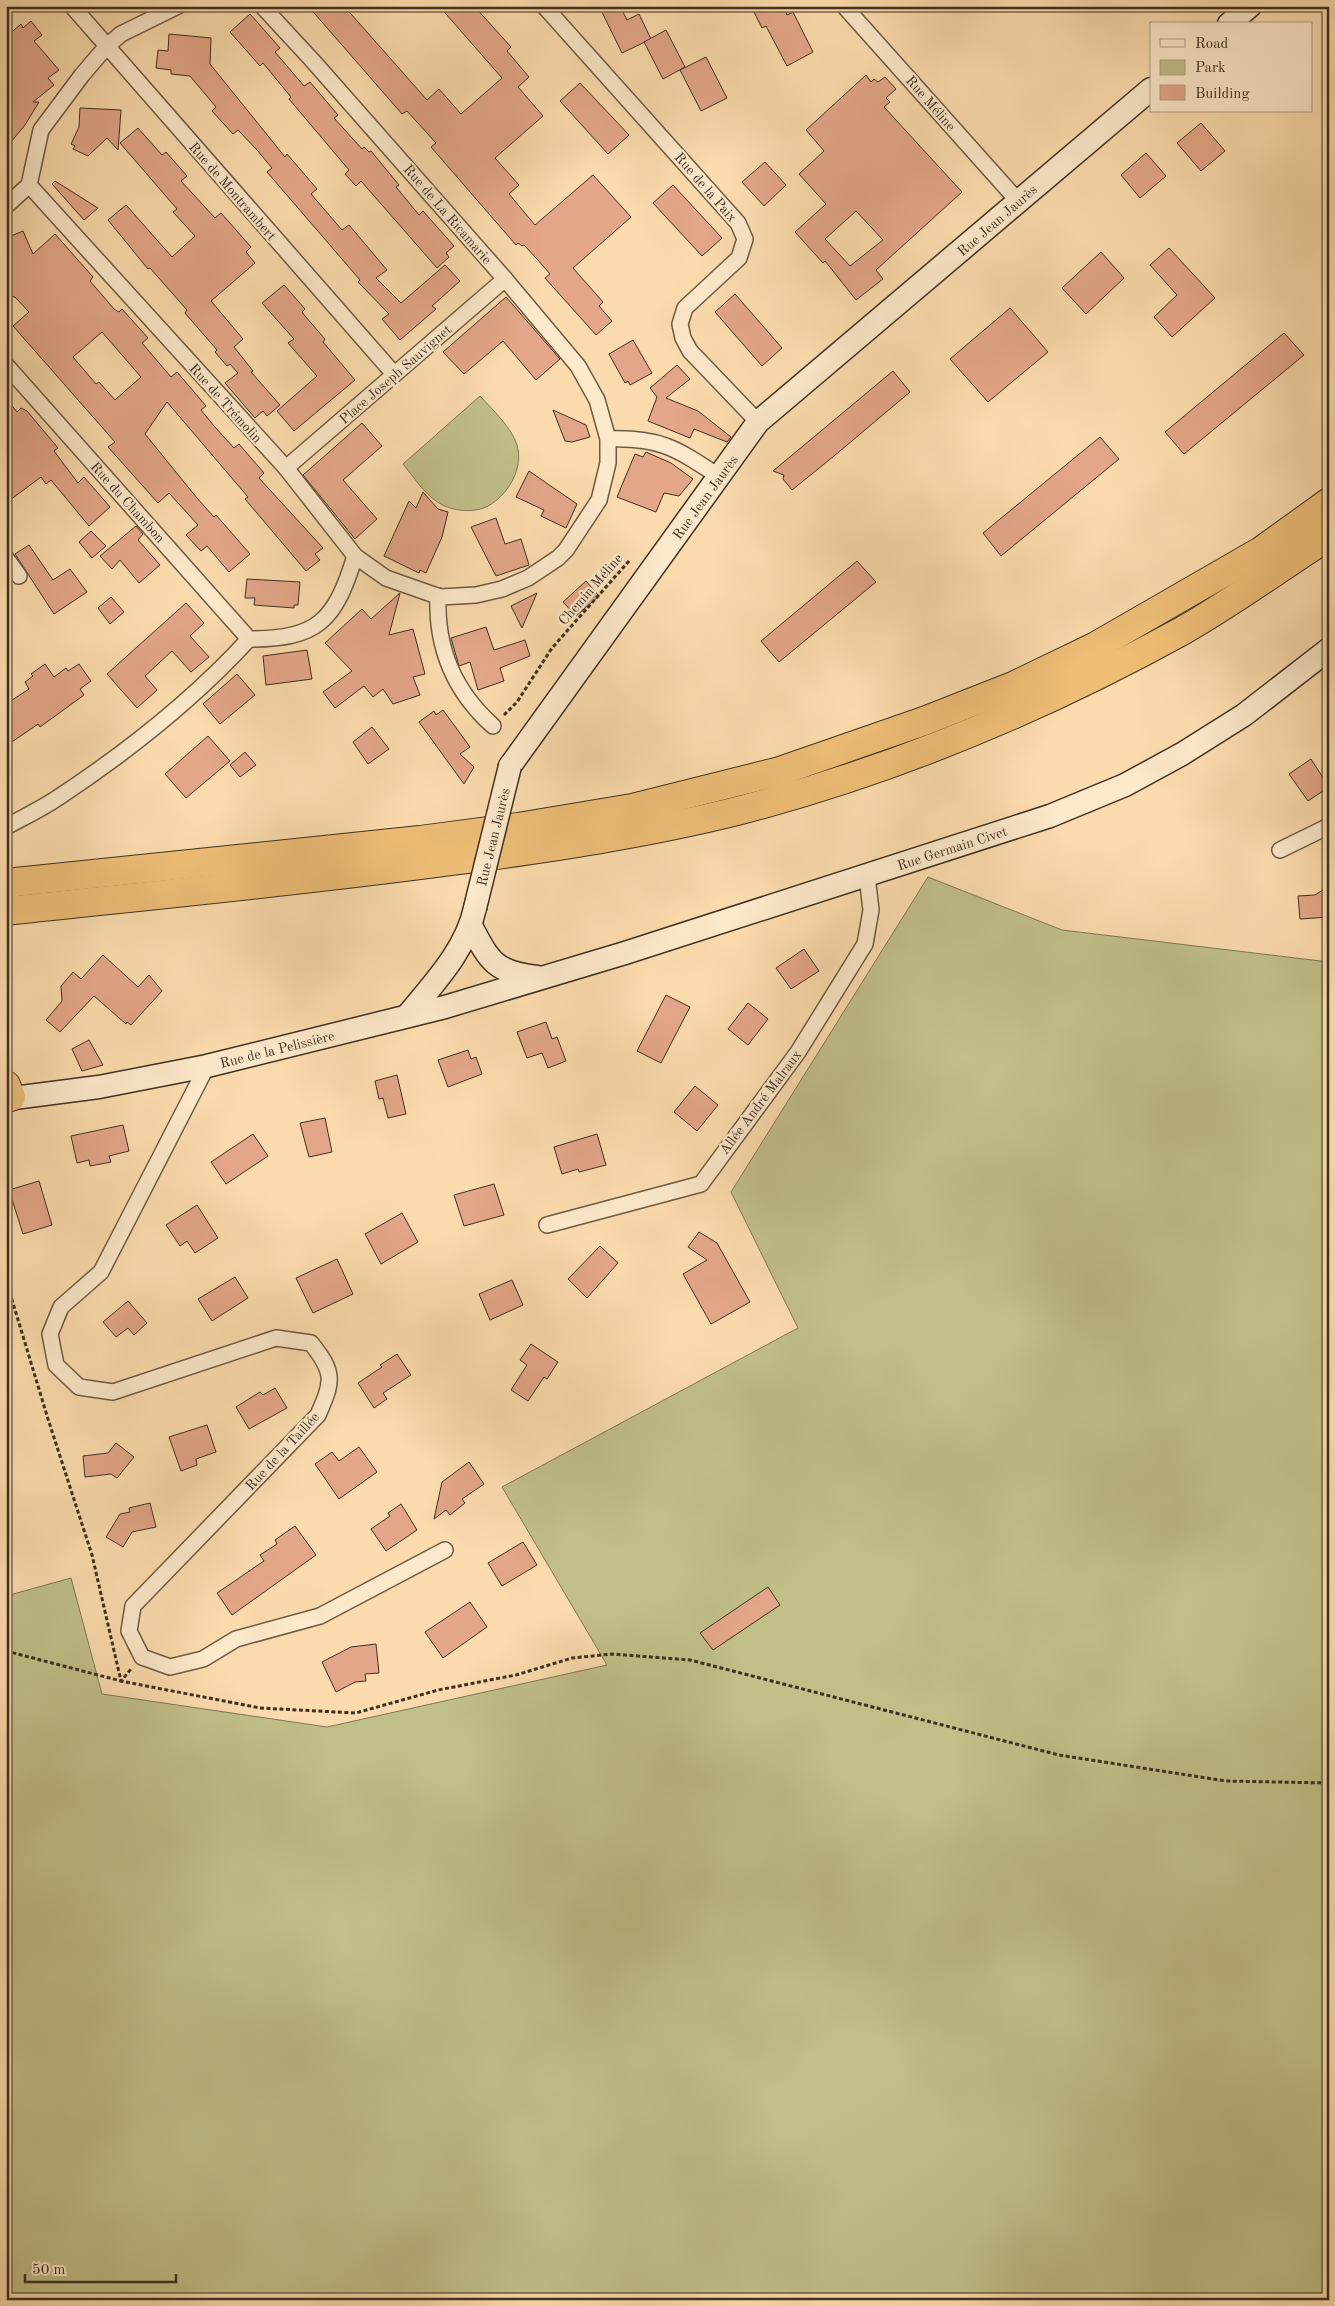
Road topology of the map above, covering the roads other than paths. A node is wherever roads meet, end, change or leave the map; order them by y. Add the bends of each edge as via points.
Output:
1 (72, 6) edge
2 (178, 6) edge
3 (262, 6) edge
4 (544, 6) edge
5 (844, 6) edge
6 (1250, 6) edge
7 (1231, 22) edge
8 (106, 47) junction
9 (1150, 90) edge
10 (29, 185) junction
11 (1018, 201) junction
12 (6, 206) edge
13 (505, 279) junction
14 (6, 365) edge
15 (394, 374) junction
16 (758, 422) junction
17 (608, 439) junction
18 (286, 468) junction
19 (720, 477) junction
20 (1329, 502) edge
21 (1329, 536) edge
22 (355, 556) junction
23 (6, 558) edge
24 (558, 558) joint
25 (19, 576) dead end
26 (438, 596) junction
27 (249, 639) junction
28 (1329, 649) edge
29 (493, 726) road end
30 (1329, 826) edge
31 (6, 827) edge
32 (1280, 850) dead end
33 (867, 876) junction
34 (6, 883) edge
35 (6, 911) edge
36 (473, 917) junction
37 (543, 977) junction
38 (407, 1016) junction
39 (207, 1066) junction
40 (8, 1094) edge
41 (548, 1225) dead end
42 (445, 1550) dead end

1 - 8 street, Rue de Montrambert
2 - 8 street via 121,34
3 - 13 street, Rue de La Ricamarie
4 - 16 street, Rue de la Paix via 738,223 745,239 739,258 685,308 680,324 690,351
5 - 11 street, Rue Méline
6 - 7 street
8 - 10 street via 42,130
8 - 15 street, Rue de Montrambert
9 - 11 street, Rue Jean Jaurès
10 - 12 street
10 - 18 street, Rue de Trémolin
11 - 16 street, Rue Jean Jaurès
13 - 15 street, Place Joseph Sauvignet
13 - 17 street, Rue de La Ricamarie via 578,366 597,400
14 - 27 street, Rue du Chambon
15 - 18 street, Place Joseph Sauvignet
16 - 19 street, Rue Jean Jaurès
17 - 19 street via 636,438 661,443
17 - 24 street, Rue de La Ricamarie via 608,463 599,500
18 - 22 street, Rue de Trémolin
19 - 36 street, Rue Jean Jaurès, bridge via 510,766
20 - 34 highway via 1261,552 1096,646 968,704 780,771 632,808 518,827
21 - 35 highway via 1184,630 1077,685 953,739 852,776 742,809 646,832 548,848 364,873
22 - 26 street, Rue de Trémolin via 386,578
22 - 27 street via 331,612 305,633 279,639
23 - 25 street
24 - 26 street, Rue de Trémolin via 528,578 502,589 476,595
26 - 29 street via 443,652 458,685 481,716
27 - 31 street via 224,666 136,741 58,798
28 - 33 street, Rue Germain Civet via 1244,715 1125,785 1050,816
30 - 32 street
33 - 37 street, Rue Germain Civet
33 - 41 street, Allée André Malraux via 871,910 865,944 798,1052 701,1184
36 - 37 street via 487,955 502,969
36 - 38 street, Rue Jean Jaurès via 451,961
37 - 38 street, Rue de la Pelissière
38 - 39 street, Rue de la Pelissière
39 - 40 street, Rue de la Pelissière via 99,1087
39 - 42 street, Rue de la Taillée via 101,1272 62,1307 50,1334 56,1365 79,1387 113,1392 276,1338 311,1343 327,1363 329,1390 318,1415 133,1606 129,1631 142,1657 170,1667 203,1658 236,1639 320,1616

